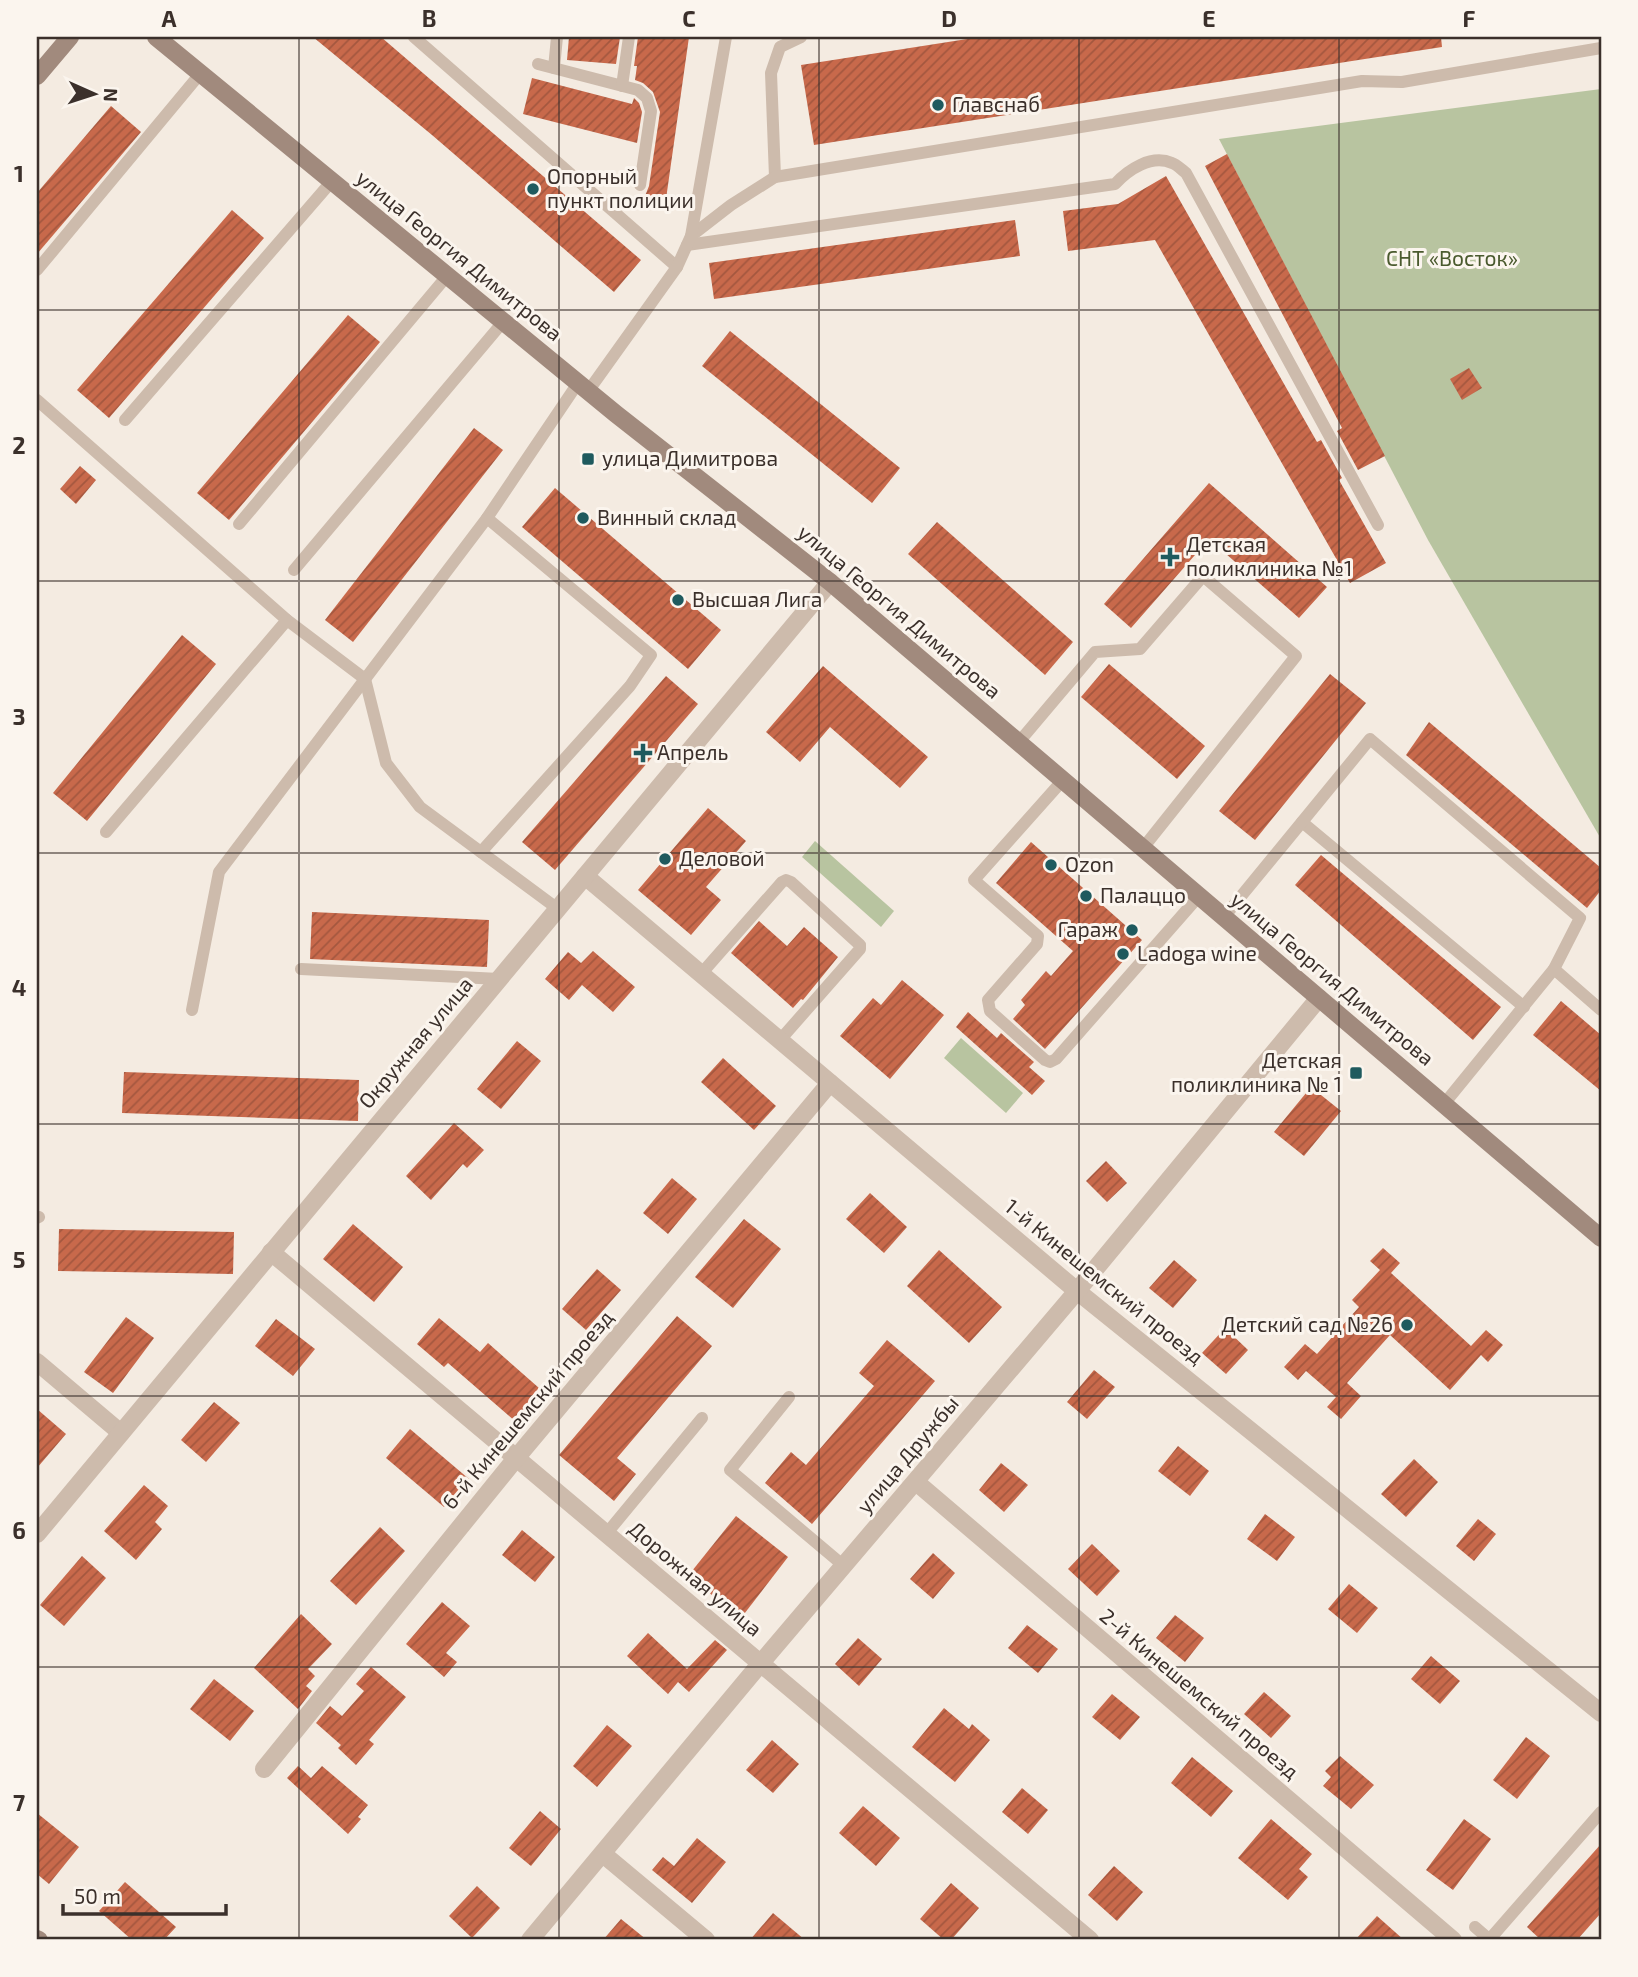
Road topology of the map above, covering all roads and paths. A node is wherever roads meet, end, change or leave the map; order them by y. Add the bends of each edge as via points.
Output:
1 (70, 37) edge
2 (156, 37) edge
3 (414, 37) edge
4 (557, 37) edge
5 (629, 37) edge
6 (726, 37) edge
7 (801, 37) edge
8 (1601, 48) edge
9 (538, 64) dead end
10 (554, 68) junction
11 (201, 74) junction
12 (37, 76) edge
13 (622, 86) junction
14 (775, 177) junction
15 (332, 181) junction
16 (640, 185) dead end
17 (689, 240) junction
18 (677, 267) junction
19 (37, 270) edge
20 (447, 275) junction
21 (503, 322) junction
22 (583, 387) junction
23 (37, 400) edge
24 (125, 420) dead end
25 (487, 518) junction
26 (239, 524) dead end
27 (1378, 525) dead end
28 (294, 570) dead end
29 (830, 582) junction
30 (287, 620) junction
31 (365, 679) junction
32 (1019, 742) junction
33 (1063, 779) junction
34 (1302, 822) junction
35 (106, 832) dead end
36 (1143, 848) junction
37 (481, 852) junction
38 (585, 876) junction
39 (1199, 896) junction
40 (558, 909) junction
41 (1224, 917) junction
42 (301, 969) dead end
43 (1554, 969) junction
44 (701, 974) junction
45 (499, 979) junction
46 (1319, 998) junction
47 (1524, 1007) junction
48 (192, 1010) dead end
49 (1601, 1010) edge
50 (780, 1040) junction
51 (830, 1083) junction
52 (1444, 1104) junction
53 (1601, 1238) edge
54 (271, 1252) junction
55 (1077, 1291) junction
56 (37, 1362) edge
57 (789, 1397) dead end
58 (702, 1418) dead end
59 (121, 1433) junction
60 (517, 1457) junction
61 (916, 1482) junction
62 (607, 1533) junction
63 (37, 1534) edge
64 (844, 1566) junction
65 (760, 1664) junction
66 (1601, 1713) edge
67 (264, 1769) dead end
68 (1601, 1812) edge
69 (603, 1854) junction
70 (1475, 1927) dead end
71 (530, 1940) edge
72 (706, 1940) edge
73 (1090, 1940) edge
74 (1453, 1940) edge
75 (1490, 1940) edge

1 - 12 main road
2 - 11 main road, улица Георгия Димитрова
3 - 18 lane
4 - 10 lane
5 - 13 lane
6 - 17 lane
7 - 14 lane via 780,47 771,73
8 - 14 lane via 1402,82 1349,83
9 - 10 lane
10 - 13 lane
11 - 15 main road, улица Георгия Димитрова
11 - 19 lane
13 - 16 lane via 638,90 651,111
14 - 17 lane
15 - 20 main road, улица Георгия Димитрова
15 - 24 lane
17 - 18 lane
17 - 27 lane via 1115,184 1148,161 1171,162 1185,173
18 - 22 lane
20 - 21 main road, улица Георгия Димитрова
20 - 26 lane
21 - 22 main road, улица Георгия Димитрова
21 - 28 lane
22 - 25 lane
22 - 29 main road, улица Георгия Димитрова
23 - 30 lane
25 - 31 lane
25 - 37 lane via 651,655 629,686
29 - 32 main road, улица Георгия Димитрова
29 - 38 street, Окружная улица
30 - 31 lane
30 - 35 lane
31 - 37 lane via 386,763 420,807
31 - 48 lane via 219,872
32 - 33 main road, улица Георгия Димитрова
32 - 36 lane via 1095,652 1140,649 1203,576 1296,656
33 - 36 main road, улица Георгия Димитрова
33 - 39 lane via 974,880 1038,936 1037,944 987,1006 1045,1060 1056,1059
34 - 41 lane
34 - 43 lane via 1370,739 1580,918
34 - 47 lane
36 - 39 main road, улица Георгия Димитрова
37 - 40 lane
38 - 40 street, Окружная улица
38 - 44 street, 1-й Кинешемский проезд
39 - 41 main road, улица Георгия Димитрова
40 - 45 street, Окружная улица
41 - 46 main road, улица Георгия Димитрова
42 - 45 lane
43 - 47 lane
43 - 49 lane
44 - 50 street, 1-й Кинешемский проезд
44 - 50 lane via 782,882 791,881 860,949
45 - 54 street, Окружная улица
46 - 52 main road, улица Георгия Димитрова
46 - 55 street, улица Дружбы
47 - 52 lane
50 - 51 street, 1-й Кинешемский проезд
51 - 55 street, 1-й Кинешемский проезд
51 - 60 street, 6-й Кинешемский проезд
52 - 53 main road, улица Георгия Димитрова
54 - 59 street, Окружная улица
54 - 60 street, Дорожная улица
55 - 61 street, улица Дружбы
55 - 66 street, 1-й Кинешемский проезд
56 - 59 street
57 - 64 lane via 730,1470
58 - 62 lane
59 - 63 street, Окружная улица
60 - 62 street, Дорожная улица
60 - 67 street, 6-й Кинешемский проезд
61 - 64 street, улица Дружбы
61 - 74 street, 2-й Кинешемский проезд
62 - 65 street, Дорожная улица
64 - 65 street, улица Дружбы
65 - 69 street, улица Дружбы
65 - 73 street, Дорожная улица
68 - 75 lane
69 - 71 street, улица Дружбы
69 - 72 street
70 - 75 lane

